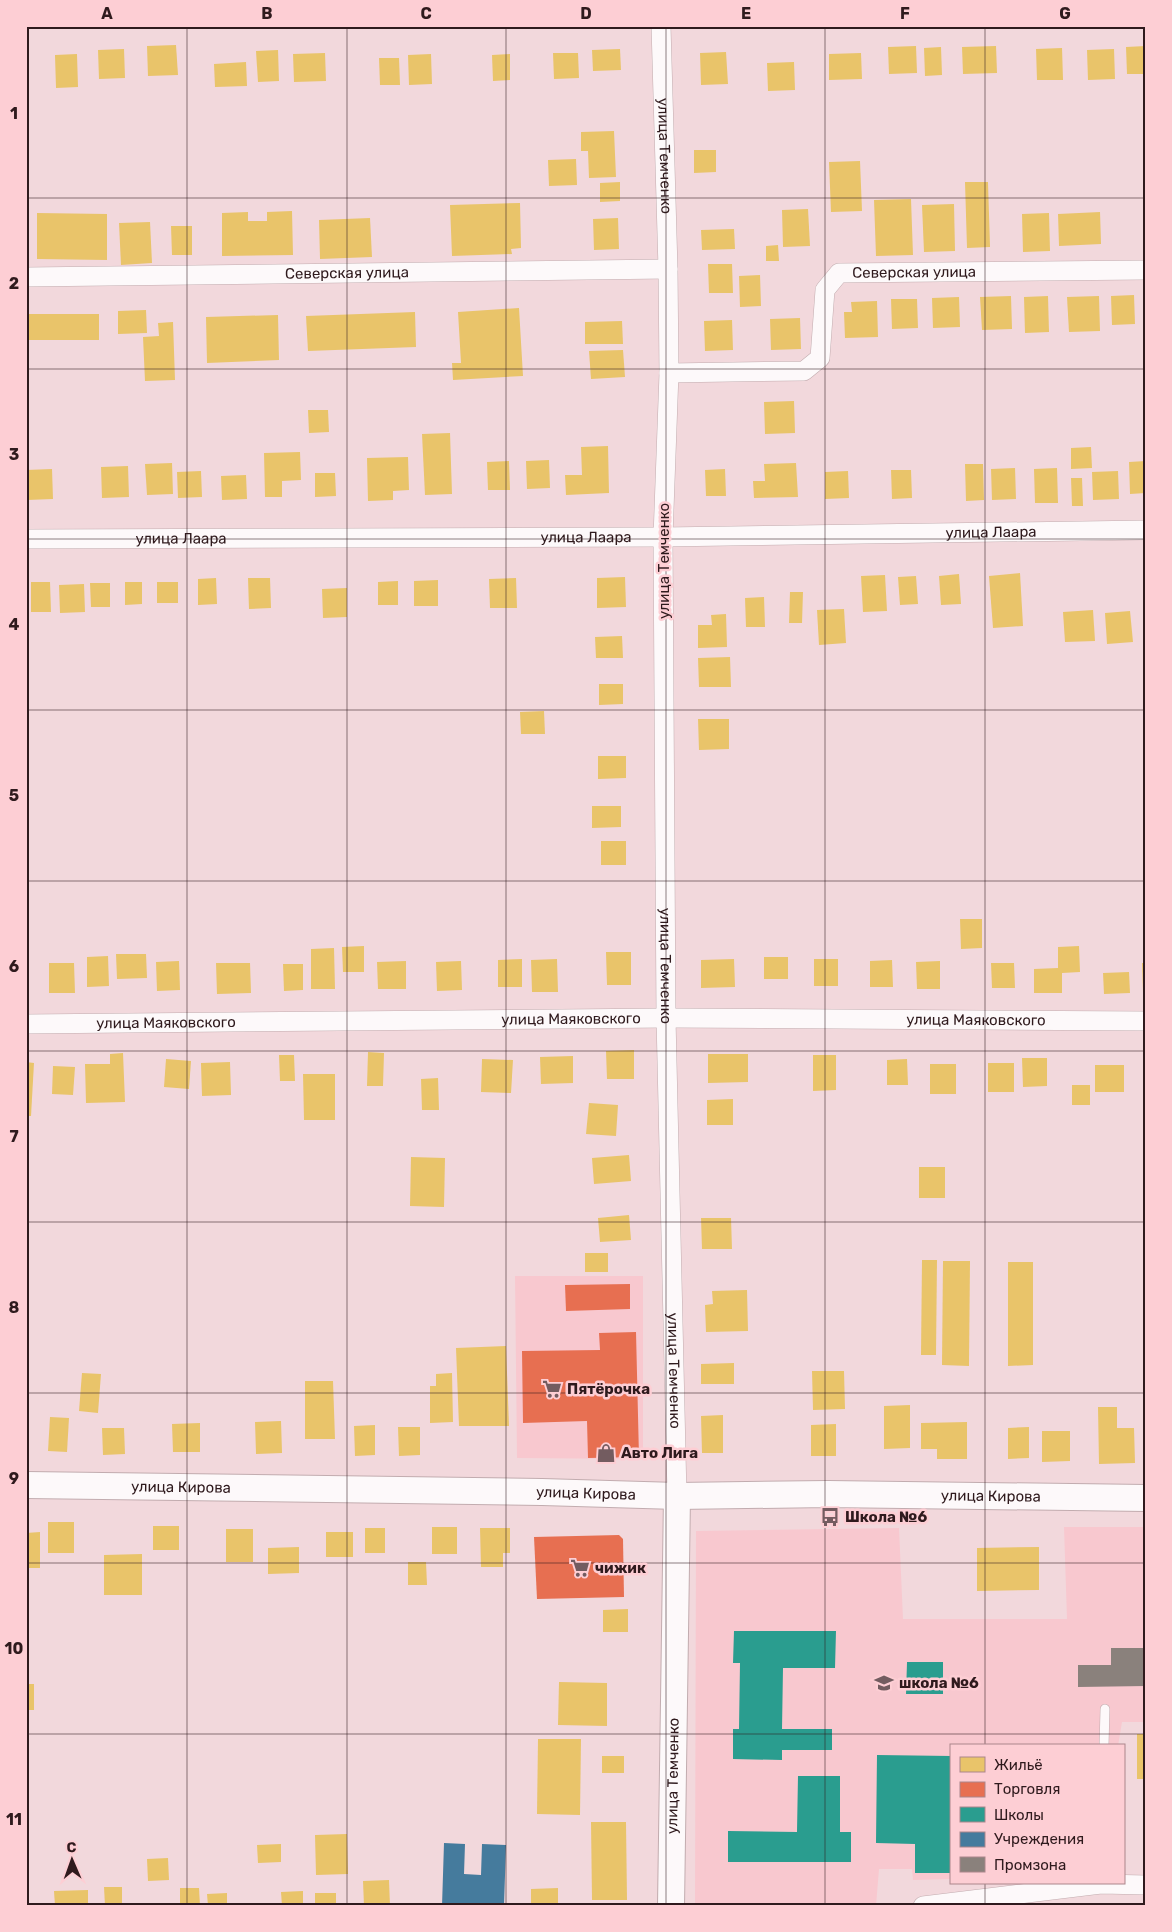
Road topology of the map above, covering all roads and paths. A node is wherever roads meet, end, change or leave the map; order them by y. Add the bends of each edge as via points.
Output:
1 (661, 26) edge
2 (668, 269) junction
3 (1146, 270) edge
4 (26, 277) edge
5 (669, 372) junction
6 (1146, 530) edge
7 (663, 536) junction
8 (26, 540) edge
9 (666, 1018) junction
10 (1146, 1021) edge
11 (26, 1024) edge
12 (26, 1485) edge
13 (677, 1496) junction
14 (1146, 1498) edge
15 (1105, 1709) dead end
16 (1104, 1744) edge
17 (1101, 1884) edge
18 (1146, 1885) edge
19 (671, 1906) edge
20 (924, 1906) edge

1 - 2 street, улица Темченко
2 - 4 street, Северская улица
2 - 5 street, улица Темченко
3 - 5 street, Северская улица via 839,272 825,290 820,358 804,370
5 - 7 street, улица Темченко
6 - 7 street, улица Лаара
7 - 8 street, улица Лаара
7 - 9 street, улица Темченко
9 - 10 street, улица Маяковского
9 - 11 street, улица Маяковского
9 - 13 street, улица Темченко
12 - 13 main road, улица Кирова
13 - 14 main road, улица Кирова via 828,1494
13 - 19 main road, улица Темченко
15 - 16 lane
17 - 18 street
17 - 20 street

